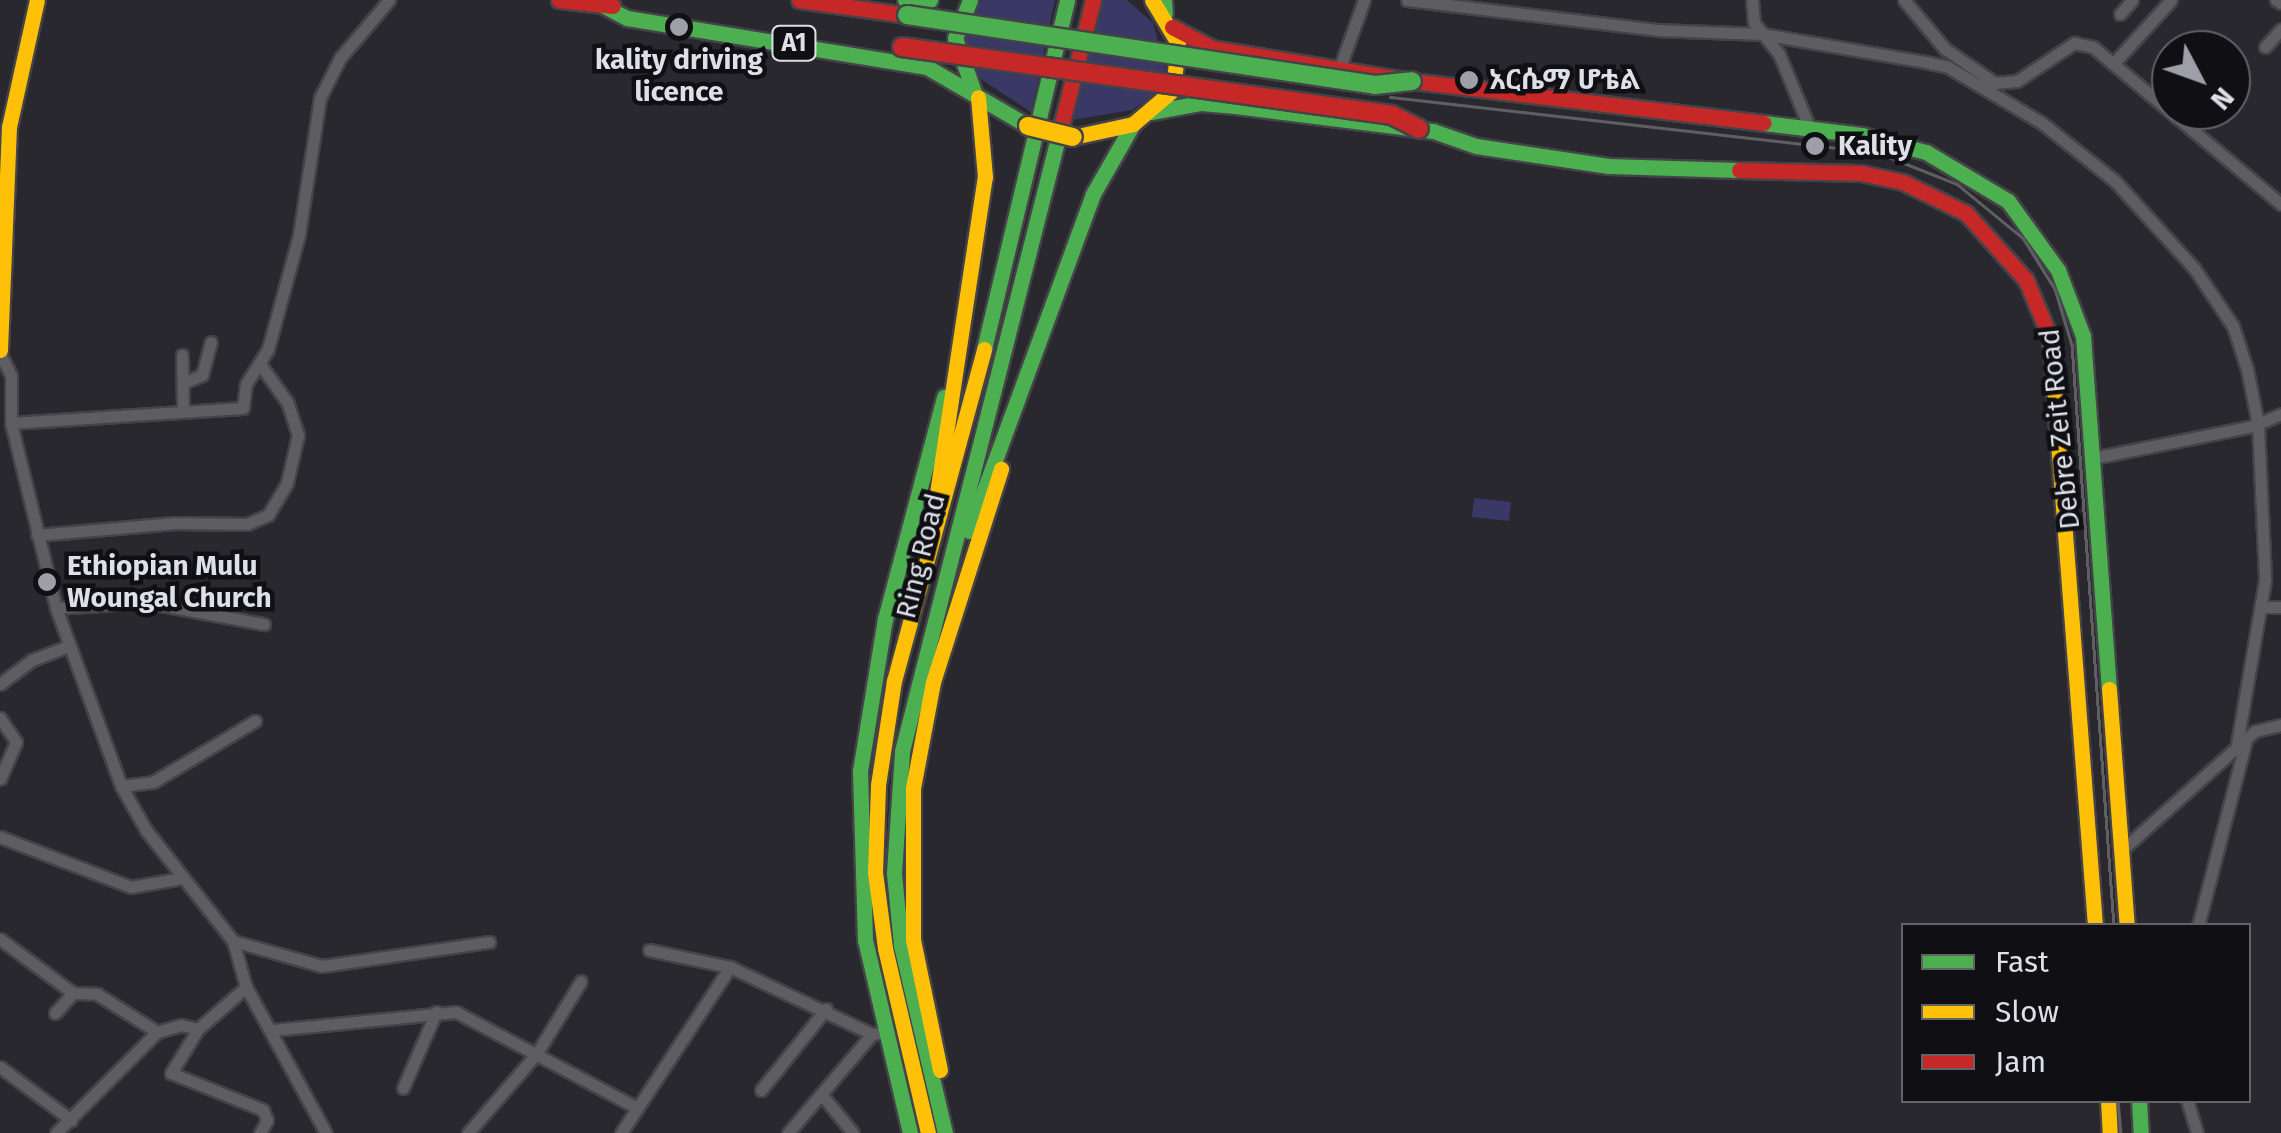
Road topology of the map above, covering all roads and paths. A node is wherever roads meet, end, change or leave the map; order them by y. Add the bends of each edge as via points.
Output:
1 (37, 0) edge
2 (389, 0) edge
3 (559, 0) edge
4 (799, 0) edge
5 (930, 0) edge
6 (970, 0) edge
7 (1067, 0) edge
8 (1092, 0) edge
9 (1364, 0) edge
10 (1407, 0) edge
11 (1752, 0) edge
12 (1904, 0) edge
13 (2132, 0) edge
14 (2171, 0) edge
15 (604, 6) junction
16 (906, 8) edge
17 (1163, 10) edge
18 (2120, 14) dead end
19 (2281, 29) edge
20 (1762, 34) junction
21 (2265, 47) dead end
22 (1945, 50) junction
23 (2113, 64) junction
24 (1340, 67) junction
25 (1948, 68) junction
26 (1412, 81) junction
27 (978, 97) junction
28 (1151, 112) junction
29 (1132, 124) junction
30 (1419, 129) junction
31 (1810, 129) junction
32 (2281, 204) edge
33 (211, 342) dead end
34 (0, 352) edge
35 (182, 355) dead end
36 (260, 364) junction
37 (952, 367) junction
38 (182, 383) junction
39 (183, 409) junction
40 (2281, 414) edge
41 (1014, 421) junction
42 (12, 423) junction
43 (2258, 424) junction
44 (2093, 458) junction
45 (37, 536) junction
46 (925, 574) junction
47 (2264, 607) junction
48 (2281, 607) edge
49 (56, 608) junction
50 (264, 624) dead end
51 (929, 635) junction
52 (68, 646) junction
53 (0, 684) edge
54 (0, 718) edge
55 (255, 722) dead end
56 (2281, 725) edge
57 (2246, 740) junction
58 (2236, 749) junction
59 (0, 780) edge
60 (121, 786) junction
61 (0, 838) edge
62 (2122, 849) junction
63 (182, 878) junction
64 (2095, 923) edge
65 (2128, 923) edge
66 (2199, 923) edge
67 (0, 939) edge
68 (233, 941) junction
69 (489, 942) dead end
70 (649, 950) dead end
71 (730, 967) junction
72 (581, 981) dead end
73 (246, 986) junction
74 (73, 993) junction
75 (826, 1008) junction
76 (436, 1012) junction
77 (55, 1013) dead end
78 (198, 1029) junction
79 (272, 1030) junction
80 (157, 1032) junction
81 (879, 1033) junction
82 (537, 1054) junction
83 (0, 1068) edge
84 (403, 1088) dead end
85 (760, 1090) dead end
86 (822, 1095) junction
87 (2108, 1103) edge
88 (2138, 1103) edge
89 (2188, 1103) edge
90 (637, 1108) junction
91 (70, 1120) junction
92 (56, 1133) edge
93 (260, 1133) edge
94 (326, 1133) edge
95 (468, 1133) edge
96 (621, 1133) edge
97 (788, 1133) edge
98 (852, 1133) edge
99 (910, 1133) edge
100 (928, 1133) edge
101 (945, 1133) edge
102 (954, 1133) edge
103 (2110, 1133) edge
104 (2141, 1133) edge
105 (2197, 1133) edge

1 - 34 main road via 9,128
2 - 36 street via 340,58 320,98 306,207
3 - 15 main road, A1
4 - 16 main road
5 - 16 main road
6 - 27 main road via 955,38 958,60
7 - 46 main road, Ring Road
8 - 51 main road, Ring Road
9 - 24 street
10 - 20 street via 1657,30
11 - 20 street
12 - 22 street
13 - 18 street
14 - 23 street
15 - 27 main road, A1 via 627,18 887,57 927,68
15 - 30 main road, bridge via 1392,115
16 - 26 main road, bridge via 1376,85
17 - 24 main road via 1212,48
17 - 28 main road via 1179,70 1173,90
19 - 21 street
20 - 25 street
20 - 31 street via 1790,76
22 - 23 street via 2008,85 2084,42
22 - 25 street
23 - 32 street
24 - 26 main road
25 - 43 street via 2042,123 2151,216 2234,326
26 - 31 main road, Debre Zeit Road
27 - 29 main road, A1, bridge via 1028,126 1073,136
27 - 37 main road via 985,177
28 - 29 main road
28 - 30 main road via 1201,103
29 - 41 main road via 1093,194
30 - 64 main road, Debre Zeit Road via 1493,149 1609,166 1888,178 1966,213 2011,259 2051,340
31 - 44 main road, Debre Zeit Road via 1926,152 1970,174 2031,227 2075,306
33 - 38 street via 202,375
34 - 42 street via 11,376
35 - 38 street
36 - 39 street via 246,384 243,408
36 - 45 street via 287,402 298,435 287,482 268,515 247,524 174,523
37 - 46 main road
37 - 81 main road via 885,619 860,771 865,940
38 - 39 street
39 - 42 street
40 - 43 street
41 - 51 main road
41 - 102 main road via 925,711 908,842 913,940
42 - 45 street
43 - 44 street
43 - 47 street
44 - 62 main road, Debre Zeit Road
45 - 49 street
46 - 100 main road, Ring Road via 887,716 875,872 885,948
47 - 48 street
47 - 58 street
49 - 50 street via 144,602
49 - 52 street
51 - 101 main road, Ring Road via 902,751 894,873 900,945
52 - 53 street via 32,660
52 - 60 street
54 - 59 street via 16,742
55 - 60 street via 153,782
56 - 57 street via 2266,725
57 - 58 street
57 - 66 street
58 - 62 street
60 - 63 street
61 - 63 street via 131,886
62 - 65 main road, Debre Zeit Road
63 - 68 street
67 - 74 street
68 - 69 street via 322,966
68 - 73 street
70 - 71 street
71 - 75 street
71 - 90 street
72 - 82 street
73 - 78 street
73 - 79 street
74 - 77 street
74 - 80 street via 98,994
75 - 81 street
75 - 85 street
76 - 79 street
76 - 82 street via 471,1016
76 - 84 street
78 - 80 street via 181,1025
78 - 93 street via 171,1073 263,1110 267,1120
79 - 94 street
80 - 91 street
81 - 86 street
81 - 99 main road
82 - 90 street
82 - 95 street
83 - 91 street
86 - 97 street
86 - 98 street
87 - 103 main road
88 - 104 main road
89 - 105 street
90 - 96 street
91 - 92 street

